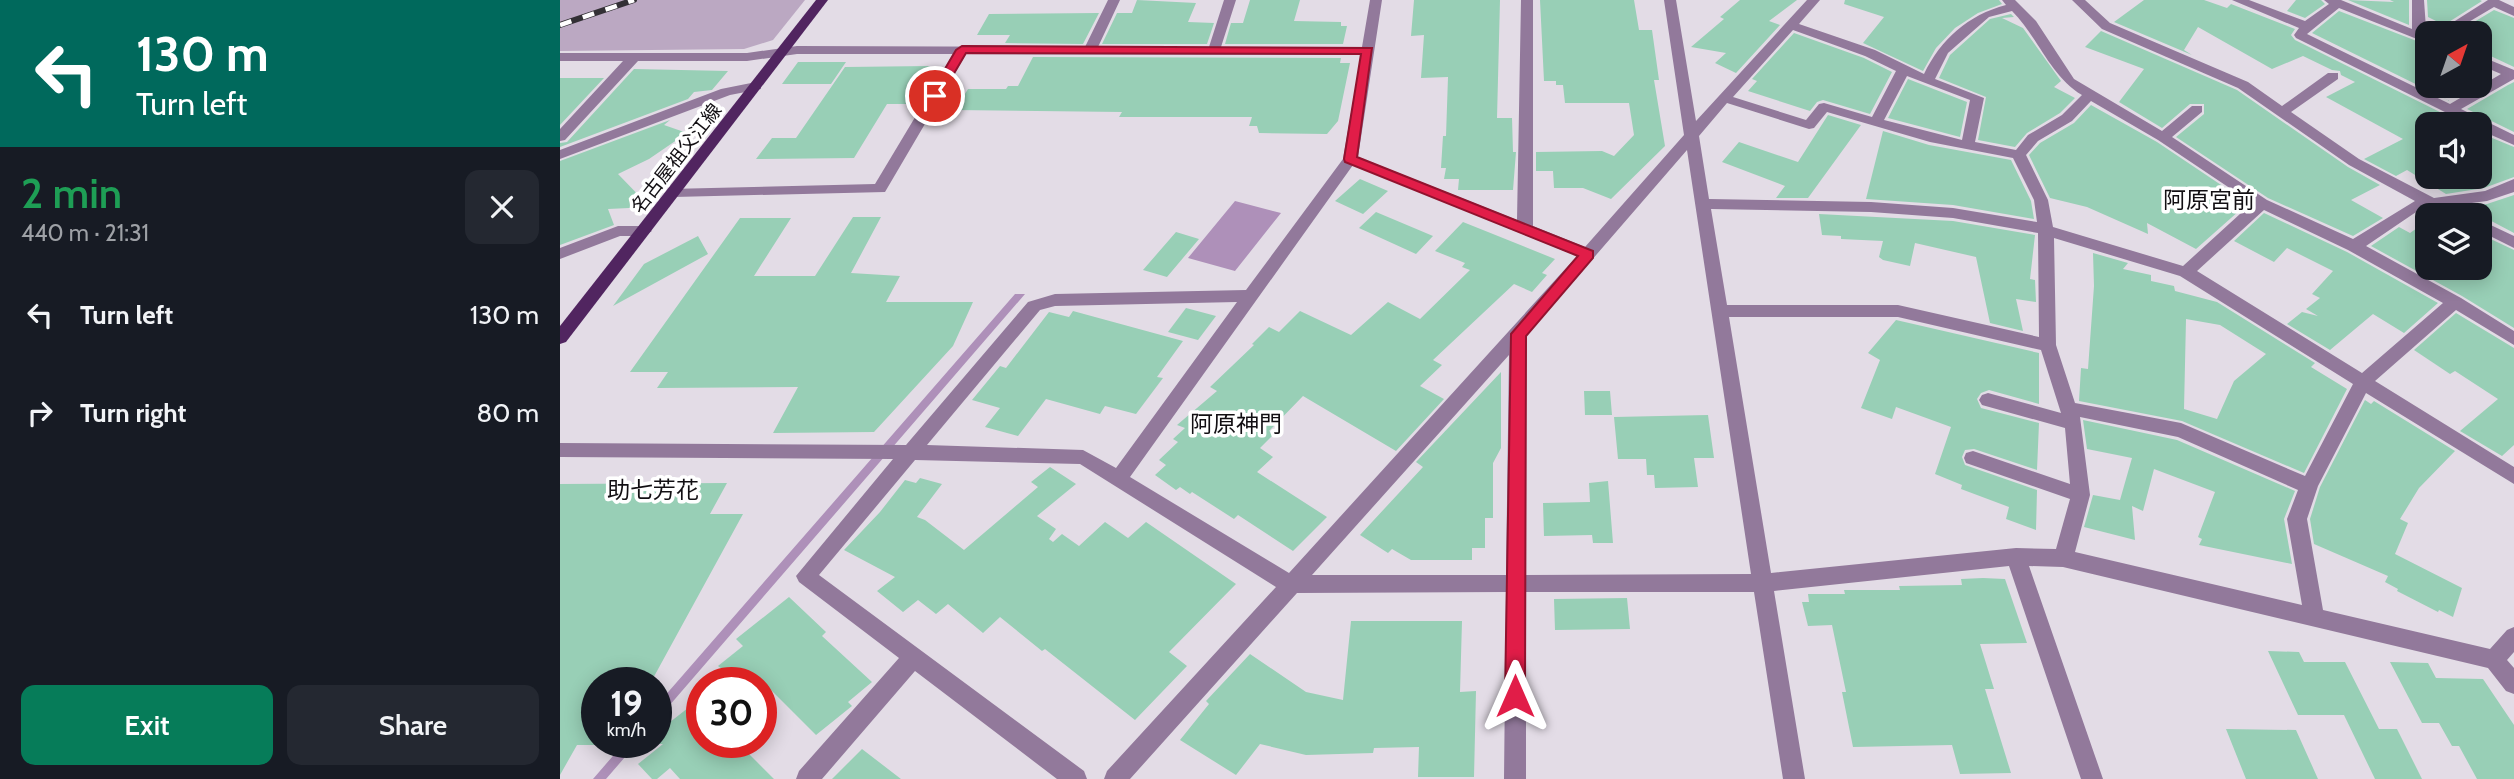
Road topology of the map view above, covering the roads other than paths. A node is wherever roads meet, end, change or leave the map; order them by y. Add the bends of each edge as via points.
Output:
1 (822, 0) edge
2 (1114, 0) edge
3 (1230, 0) edge
4 (1376, 0) edge
5 (1527, 0) edge
6 (1670, 0) edge
7 (1814, 0) edge
8 (2078, 0) edge
9 (2238, 0) edge
10 (2418, 0) edge
11 (2333, 2) edge
12 (2011, 3) edge
13 (2511, 7) edge
14 (2421, 21) edge
15 (2462, 21) edge
16 (1791, 25) junction
17 (2306, 26) junction
18 (2415, 35) edge
19 (962, 50) junction
20 (1090, 50) junction
21 (1214, 50) junction
22 (1368, 51) junction
23 (782, 52) junction
24 (560, 57) edge
25 (634, 57) junction
26 (2514, 58) edge
27 (2492, 65) edge
28 (2495, 66) junction
29 (1904, 69) junction
30 (2512, 74) edge
31 (2333, 76) dead end
32 (1927, 81) junction
33 (756, 86) junction
34 (2090, 94) junction
35 (1724, 98) junction
36 (2197, 109) dead end
37 (2451, 109) junction
38 (2281, 113) junction
39 (1876, 122) junction
40 (1692, 135) junction
41 (560, 137) edge
42 (2163, 137) junction
43 (2514, 141) edge
44 (1968, 144) junction
45 (560, 155) edge
46 (2019, 155) junction
47 (1350, 159) junction
48 (2514, 184) edge
49 (674, 192) junction
50 (2262, 203) junction
51 (2433, 203) edge
52 (2448, 203) edge
53 (1703, 204) junction
54 (2415, 206) edge
55 (1525, 229) junction
56 (2046, 230) junction
57 (644, 231) junction
58 (2492, 231) edge
59 (2514, 243) edge
60 (2354, 246) junction
61 (560, 254) edge
62 (1588, 254) junction
63 (2186, 272) junction
64 (1251, 296) junction
65 (2455, 302) junction
66 (1720, 311) junction
67 (1518, 334) junction
68 (560, 338) edge
69 (2514, 339) edge
70 (2048, 345) junction
71 (2363, 382) junction
72 (1988, 400) dead end
73 (2071, 416) junction
74 (560, 450) edge
75 (908, 452) junction
76 (1973, 458) dead end
77 (2514, 476) edge
78 (1118, 479) junction
79 (2309, 486) junction
80 (2081, 495) junction
81 (2016, 557) junction
82 (2063, 558) junction
83 (1762, 583) junction
84 (1289, 584) junction
85 (1516, 585) junction
86 (2314, 616) junction
87 (2514, 637) edge
88 (914, 657) junction
89 (2494, 660) junction
90 (2514, 684) edge
91 (807, 779) edge
92 (1076, 779) edge
93 (1115, 779) edge
94 (1515, 779) edge
95 (1794, 779) edge
96 (2092, 779) edge

1 - 23 main road, 名古屋祖父江線
2 - 20 street
3 - 21 street
4 - 22 street
5 - 55 street
6 - 40 street
7 - 16 street
8 - 38 street via 2106,26 2243,85
9 - 17 street
10 - 14 street
11 - 17 street
11 - 18 street
12 - 32 street via 1986,14 1942,51
12 - 34 street via 2032,24 2069,82
13 - 15 street via 2493,2
16 - 29 street
16 - 35 street
17 - 37 street via 2300,35
19 - 20 street
19 - 23 street
19 - 49 street via 880,189
20 - 21 street
21 - 22 street
22 - 47 street
23 - 25 street via 747,57
23 - 33 main road, 名古屋祖父江線
24 - 25 street
25 - 41 street
26 - 28 street
27 - 28 street
28 - 30 street
29 - 32 street
29 - 39 street
30 - 37 street
31 - 38 street
32 - 44 street via 1977,97
33 - 45 street via 726,92
33 - 49 main road, 名古屋祖父江線
34 - 42 street
34 - 46 street via 2067,118 2033,138
35 - 39 street via 1809,125 1824,107
35 - 40 street
36 - 42 street
37 - 43 street
38 - 51 street via 2354,162
39 - 44 street
40 - 53 street
40 - 62 street
42 - 50 street
44 - 46 street
46 - 56 street via 2041,200
47 - 55 street
47 - 64 street
48 - 52 street via 2487,196
49 - 57 main road, 名古屋祖父江線
50 - 60 street
50 - 63 street
53 - 56 street via 1953,213
53 - 66 street
54 - 60 street
55 - 62 street
56 - 63 street
56 - 70 street
57 - 61 street via 618,231
57 - 68 main road, 名古屋祖父江線
58 - 59 street
60 - 65 street
62 - 67 street
63 - 71 street
64 - 75 street via 1055,300 1034,306
64 - 78 street
65 - 69 street
65 - 71 street
66 - 70 street via 1898,311
66 - 83 street
67 - 84 street
67 - 85 street
70 - 73 street
71 - 77 street
71 - 79 street
72 - 73 street
73 - 79 street via 2181,430
73 - 80 street
74 - 75 street
75 - 78 street via 1083,457
75 - 88 street via 806,576
76 - 80 street
78 - 84 street
79 - 86 street via 2297,519
80 - 82 street
81 - 82 street
81 - 83 street
81 - 96 street
82 - 86 street
83 - 85 street
83 - 95 street
84 - 85 street
84 - 93 street
85 - 94 street
86 - 89 street
87 - 89 street
88 - 91 street
88 - 92 street
89 - 90 street

